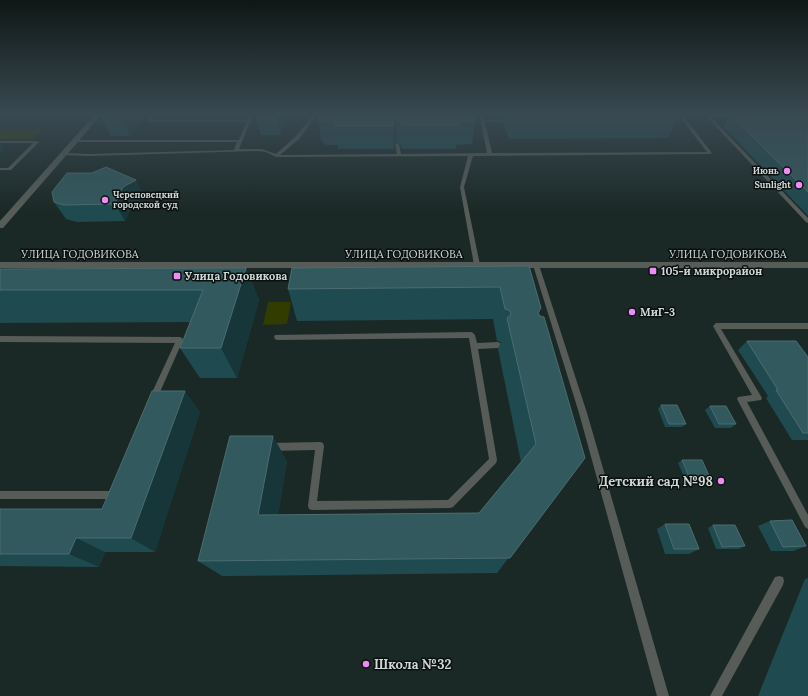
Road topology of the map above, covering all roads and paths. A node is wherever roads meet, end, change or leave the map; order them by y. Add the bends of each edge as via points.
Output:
1 (33, 145) edge
2 (72, 145) edge
3 (238, 145) edge
4 (288, 145) edge
5 (397, 145) edge
6 (488, 145) edge
7 (704, 145) edge
8 (736, 145) edge
9 (236, 151) junction
10 (64, 154) junction
11 (490, 154) junction
12 (399, 155) junction
13 (471, 155) junction
14 (276, 156) junction
15 (0, 169) edge
16 (808, 221) edge
17 (0, 226) edge
18 (0, 265) edge
19 (477, 265) junction
20 (536, 265) junction
21 (808, 265) edge
22 (808, 326) edge
23 (277, 337) dead end
24 (0, 339) edge
25 (498, 345) dead end
26 (474, 346) junction
27 (152, 403) edge
28 (261, 447) edge
29 (119, 481) edge
30 (0, 495) edge
31 (808, 524) edge
32 (779, 581) dead end
33 (663, 696) edge
34 (716, 696) edge

1 - 15 lane via 9,169
2 - 10 street
3 - 9 lane
4 - 14 lane
5 - 12 lane
6 - 11 lane
7 - 11 lane via 710,153
8 - 16 lane
9 - 10 lane
9 - 14 lane via 259,150 271,152
10 - 17 street
11 - 13 lane
12 - 13 lane
12 - 14 lane
13 - 19 lane via 462,187
18 - 19 street, УЛИЦА ГОДОВИКОВА
19 - 20 street, УЛИЦА ГОДОВИКОВА
20 - 21 street, УЛИЦА ГОДОВИКОВА
20 - 33 lane via 558,343 585,420
22 - 31 lane via 716,326 758,398 741,399
23 - 26 lane via 472,335
24 - 27 lane via 180,340
25 - 26 lane
26 - 28 lane via 493,460 450,504 312,506 320,446
29 - 30 lane via 113,495
32 - 34 lane

